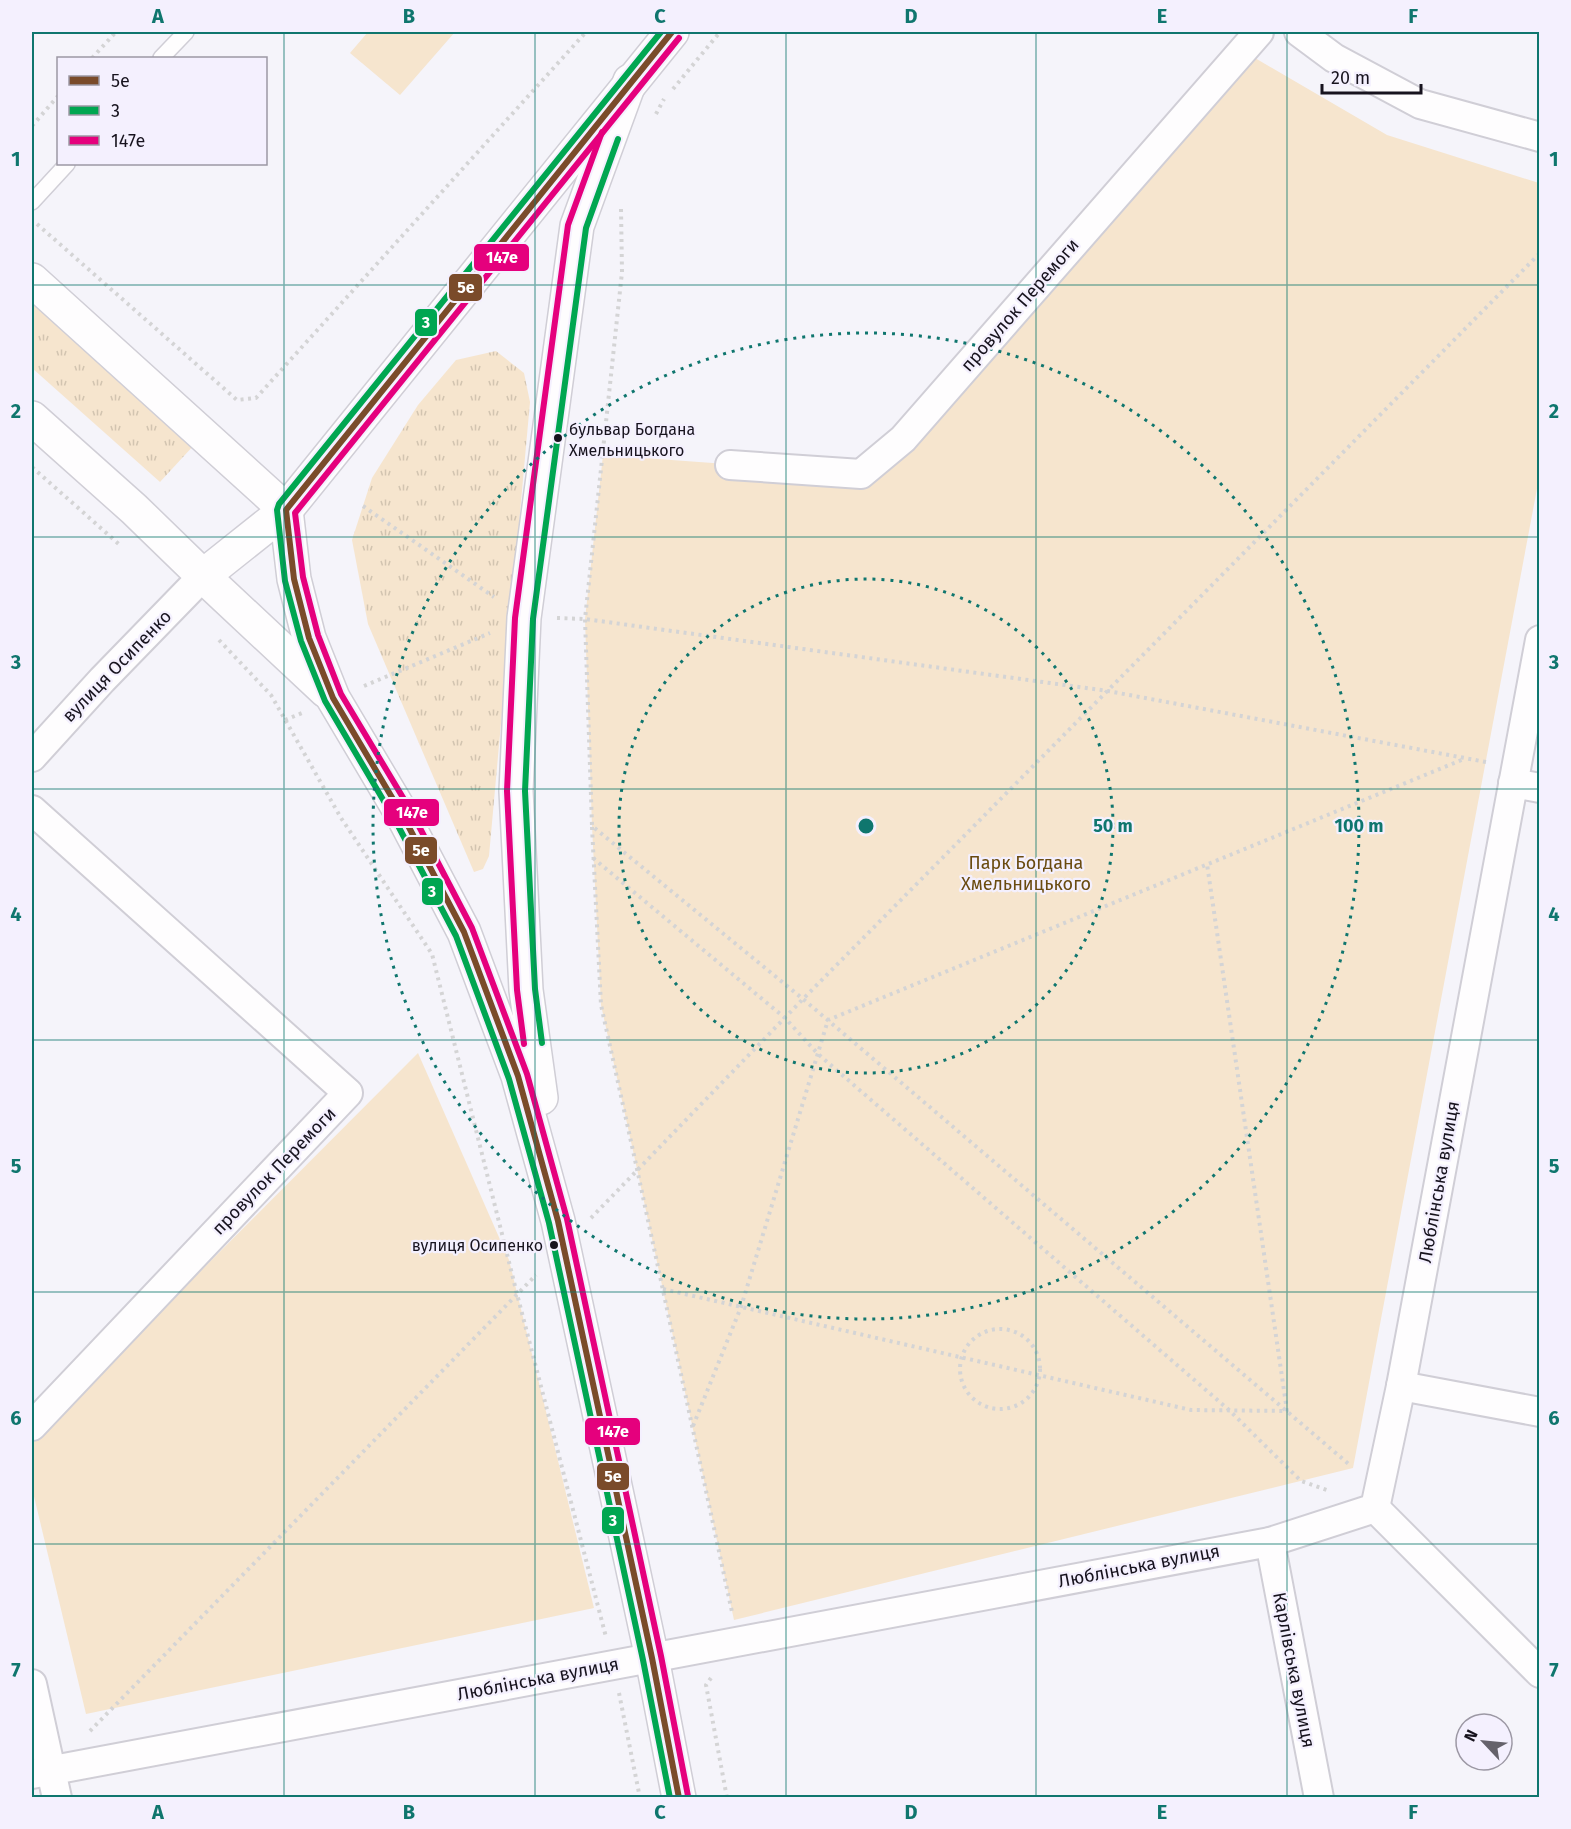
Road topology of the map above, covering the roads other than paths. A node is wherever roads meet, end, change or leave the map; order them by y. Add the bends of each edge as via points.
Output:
1 (186, 32) edge
2 (672, 32) edge
3 (1259, 32) edge
4 (1299, 32) edge
5 (163, 57) edge
6 (630, 81) junction
7 (1539, 137) edge
8 (66, 165) edge
9 (32, 202) edge
10 (32, 279) edge
11 (32, 418) edge
12 (730, 465) dead end
13 (286, 510) junction
14 (203, 576) junction
15 (1539, 640) edge
16 (333, 698) junction
17 (33, 752) edge
18 (1526, 785) edge
19 (32, 810) edge
20 (561, 1234) junction
21 (1401, 1386) junction
22 (1539, 1412) edge
23 (32, 1426) edge
24 (1376, 1508) junction
25 (1270, 1542) junction
26 (652, 1658) junction
27 (1539, 1673) edge
28 (32, 1684) edge
29 (41, 1772) edge
30 (57, 1797) edge
31 (679, 1797) edge
32 (1319, 1797) edge

1 - 5 lane
2 - 6 main road
3 - 12 street, провулок Перемоги via 903,439 861,474
4 - 7 street via 1334,58 1420,104
6 - 13 main road
6 - 20 main road via 577,226 524,618 516,791 526,990
8 - 9 lane
10 - 13 main road
11 - 14 main road
13 - 14 main road
13 - 16 main road via 294,579 309,638
14 - 16 main road
14 - 17 street, вулиця Осипенко
15 - 18 street, Люблінська вулиця
16 - 20 main road via 403,816 464,932 518,1076
18 - 21 street, Люблінська вулиця
19 - 23 street, провулок Перемоги via 348,1093
20 - 26 main road
21 - 22 street
21 - 24 street, Люблінська вулиця
24 - 25 street, Люблінська вулиця
24 - 27 street
25 - 26 street, Люблінська вулиця
25 - 32 street, Карлівська вулиця
26 - 29 street, Люблінська вулиця
26 - 31 main road
28 - 29 street
29 - 30 street

